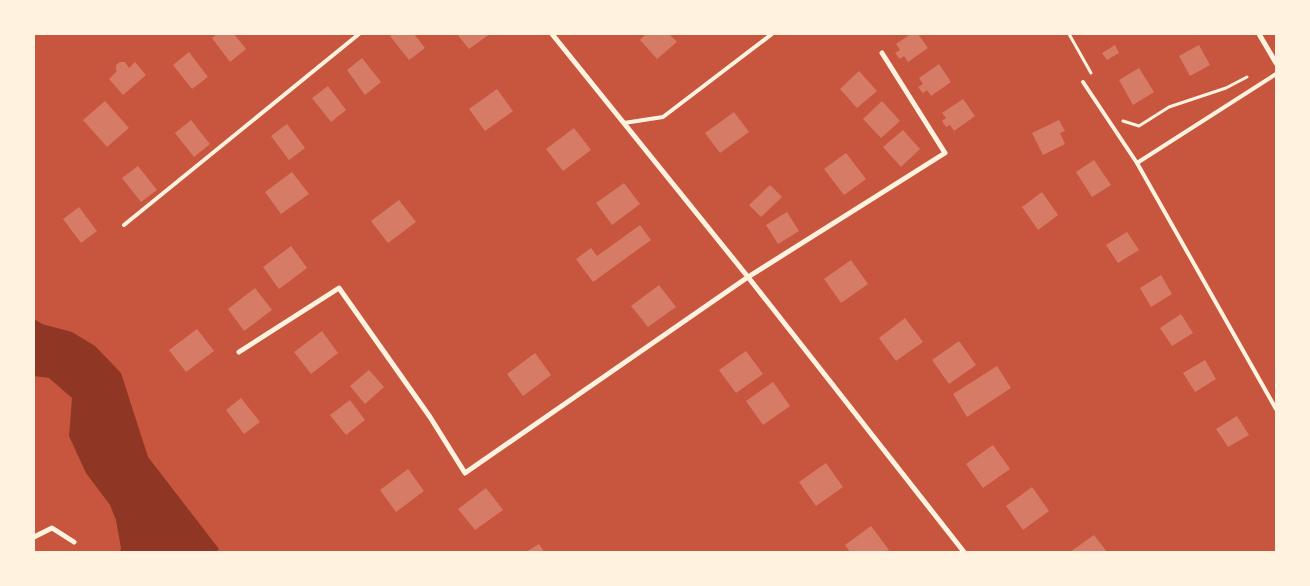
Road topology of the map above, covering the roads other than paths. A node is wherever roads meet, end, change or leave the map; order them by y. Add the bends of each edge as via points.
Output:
1 (359, 34) edge
2 (552, 34) edge
3 (772, 34) edge
4 (1259, 34) edge
5 (882, 53) dead end
6 (1276, 63) edge
7 (1276, 74) edge
8 (1083, 82) dead end
9 (624, 123) junction
10 (1137, 163) junction
11 (124, 225) dead end
12 (748, 277) junction
13 (239, 352) dead end
14 (1276, 409) edge
15 (34, 537) edge
16 (74, 542) dead end
17 (964, 552) edge

1 - 11 lane
2 - 9 street
3 - 9 lane via 663,117
4 - 6 street
5 - 12 street via 945,153
7 - 10 lane
8 - 10 lane
9 - 12 street
10 - 14 lane
12 - 13 street via 465,472 339,288
12 - 17 street
15 - 16 street via 52,528

